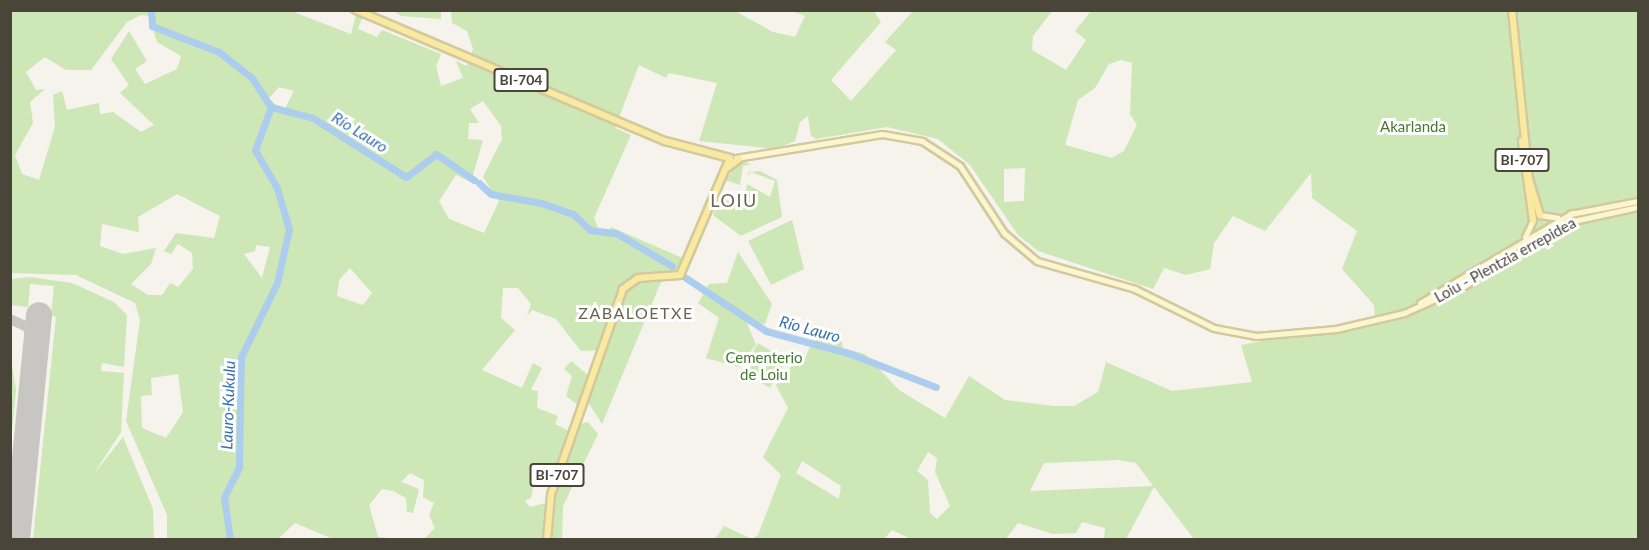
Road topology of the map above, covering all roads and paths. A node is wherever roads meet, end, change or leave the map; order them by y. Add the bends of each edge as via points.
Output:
1 (356, 10) edge
2 (1512, 10) edge
3 (1523, 99) junction
4 (710, 155) junction
5 (730, 158) junction
6 (739, 159) junction
7 (725, 170) junction
8 (1638, 201) edge
9 (1638, 207) edge
10 (1618, 209) junction
11 (1572, 213) junction
12 (1540, 215) junction
13 (1533, 220) junction
14 (1543, 229) junction
15 (1515, 245) junction
16 (1500, 263) junction
17 (1231, 331) junction
18 (547, 540) edge

1 - 4 main road, BI-704
2 - 3 main road, BI-707
3 - 12 main road, BI-707 via 1529,179
3 - 13 main road, BI-707 via 1522,158
4 - 5 main road, BI-704
4 - 7 main road
5 - 6 main road
5 - 7 main road, BI-707
6 - 7 main road
6 - 17 main road via 897,134 932,145 955,161 1004,233 1037,261 1135,289
7 - 18 main road, BI-707 via 686,265 675,279 642,277 623,289 551,495
8 - 11 main road
9 - 10 main road, Loiu - Plentzia errepidea
10 - 14 main road via 1594,211
10 - 16 main road, Loiu - Plentzia errepidea via 1551,232
11 - 12 main road via 1553,220
11 - 14 main road
12 - 14 main road
13 - 14 main road
13 - 15 main road via 1530,232
14 - 15 main road
14 - 16 main road
15 - 17 main road via 1432,297 1390,314 1296,331
16 - 17 main road, Loiu - Plentzia errepidea via 1436,300 1383,319 1290,334

